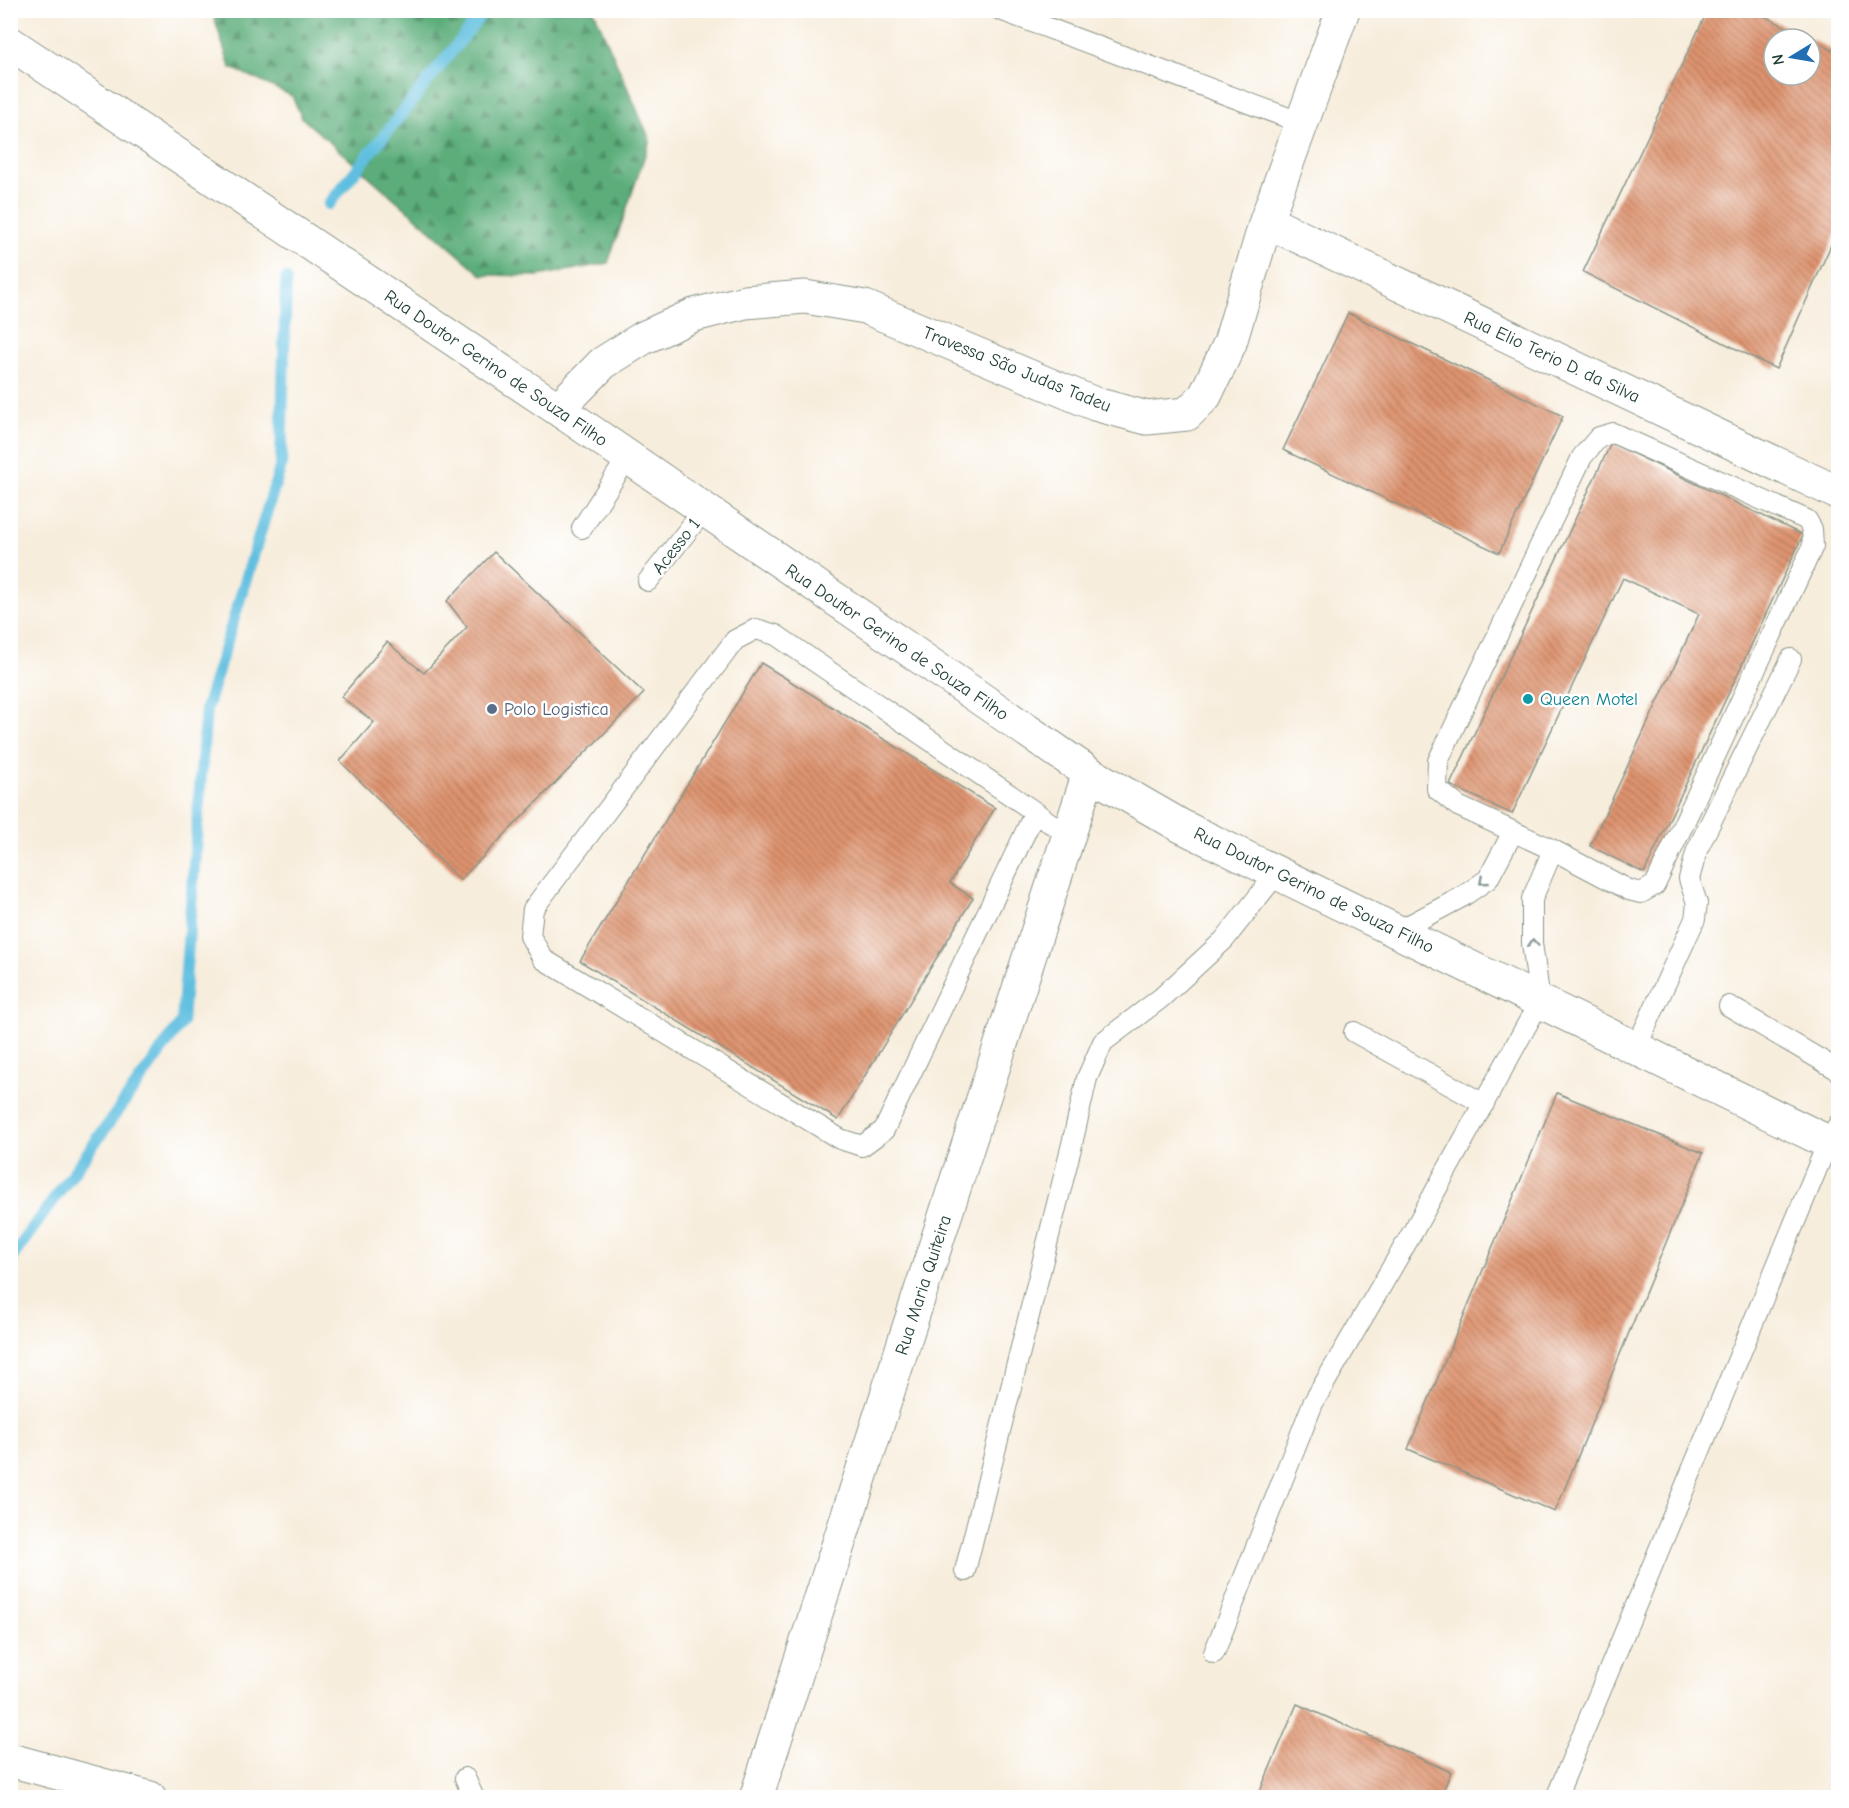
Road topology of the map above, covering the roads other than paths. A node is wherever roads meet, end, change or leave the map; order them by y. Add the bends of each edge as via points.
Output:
1 (1000, 10) edge
2 (1343, 10) edge
3 (10, 43) edge
4 (1302, 123) junction
5 (1266, 221) junction
6 (558, 409) junction
7 (628, 458) junction
8 (1839, 493) edge
9 (704, 510) junction
10 (582, 528) dead end
11 (648, 581) dead end
12 (1791, 659) dead end
13 (1089, 773) junction
14 (1035, 812) junction
15 (1070, 832) junction
16 (1513, 832) junction
17 (1553, 850) junction
18 (1277, 873) junction
19 (1398, 931) junction
20 (1540, 1001) junction
21 (1729, 1006) dead end
22 (1354, 1032) dead end
23 (1636, 1048) junction
24 (1839, 1070) edge
25 (1484, 1104) junction
26 (1835, 1138) edge
27 (964, 1571) dead end
28 (1214, 1653) dead end
29 (10, 1760) edge
30 (465, 1778) dead end
31 (150, 1797) edge
32 (474, 1797) edge
33 (756, 1797) edge
34 (1556, 1797) edge

1 - 4 lane
2 - 4 street, Travessa São Judas Tadeu
3 - 6 street, Rua Doutor Gerino de Souza Filho
4 - 5 street, Travessa São Judas Tadeu
5 - 6 street, Travessa São Judas Tadeu via 1230,344 1205,396 1186,414 1147,418 1095,404 865,307 805,297 745,302 694,315 663,328 603,363
5 - 8 street, Rua Elio Terio D. da Silva
6 - 7 street, Rua Doutor Gerino de Souza Filho
7 - 9 street, Rua Doutor Gerino de Souza Filho
7 - 10 lane
9 - 11 lane, Acesso 1
9 - 13 street, Rua Doutor Gerino de Souza Filho
12 - 23 lane via 1697,850 1689,879 1697,903 1695,920
13 - 15 street, Rua Maria Quiteira
13 - 18 street, Rua Doutor Gerino de Souza Filho via 1181,826
14 - 14 lane via 776,635 756,629 735,640 533,909 530,936 543,959 840,1139 862,1146 884,1130
14 - 15 lane
15 - 33 street, Rua Maria Quiteira
16 - 17 lane
16 - 17 lane via 1458,806 1437,789 1438,761 1582,458 1599,437 1613,433 1807,520 1813,546 1655,885 1641,892 1629,890
16 -> 19 lane via 1488,879
20 -> 17 lane via 1532,943 1532,899
18 - 19 street, Rua Doutor Gerino de Souza Filho
18 - 27 lane via 1224,940 1161,998 1103,1042 1087,1078
19 - 20 street, Rua Doutor Gerino de Souza Filho
20 - 23 street, Rua Doutor Gerino de Souza Filho
20 - 25 lane
21 - 24 lane
22 - 25 lane
23 - 26 street, Rua Doutor Gerino de Souza Filho
25 - 28 lane via 1313,1403
26 - 34 lane
29 - 31 street
30 - 32 lane

